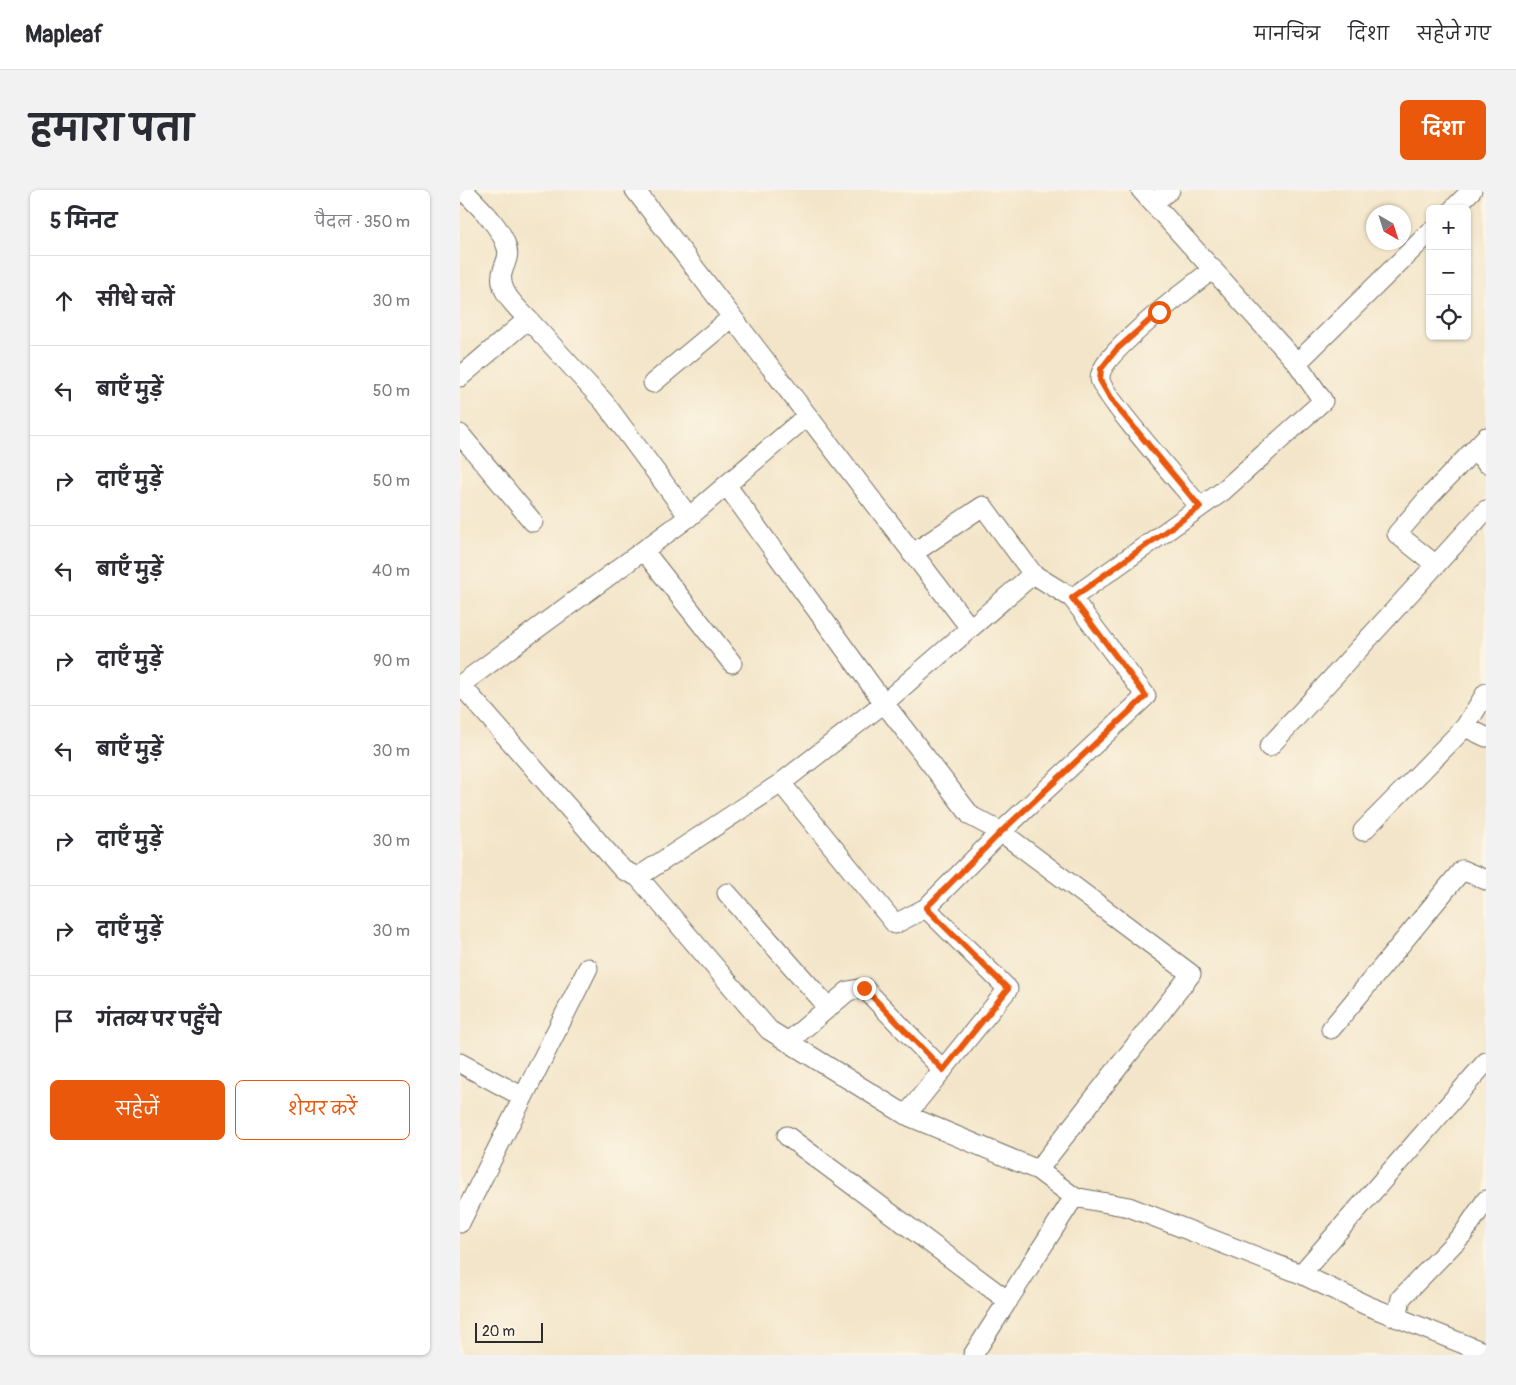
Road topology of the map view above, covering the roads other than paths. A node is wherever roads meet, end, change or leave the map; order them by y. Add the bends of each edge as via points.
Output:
1 (463, 190) edge
2 (635, 190) edge
3 (1170, 190) edge
4 (1472, 190) edge
5 (1147, 197) edge
6 (1457, 205) edge
7 (1426, 236) edge
8 (1213, 269) junction
9 (731, 318) junction
10 (528, 319) junction
11 (1298, 363) junction
12 (460, 377) edge
13 (653, 383) dead end
14 (807, 416) junction
15 (460, 434) edge
16 (1482, 450) edge
17 (728, 486) junction
18 (1200, 507) junction
19 (1486, 510) edge
20 (689, 517) junction
21 (533, 522) dead end
22 (644, 551) junction
23 (912, 554) junction
24 (1436, 566) junction
25 (1033, 574) junction
26 (1072, 598) junction
27 (970, 628) junction
28 (732, 663) dead end
29 (460, 684) edge
30 (1486, 692) edge
31 (884, 703) junction
32 (1465, 727) junction
33 (1486, 737) edge
34 (1269, 747) dead end
35 (781, 783) junction
36 (1001, 832) junction
37 (1363, 832) dead end
38 (638, 877) junction
39 (1486, 880) edge
40 (727, 893) dead end
41 (926, 908) junction
42 (588, 968) dead end
43 (828, 1008) junction
44 (1331, 1029) dead end
45 (788, 1042) junction
46 (1486, 1062) edge
47 (460, 1063) edge
48 (943, 1070) junction
49 (523, 1097) junction
50 (906, 1115) junction
51 (788, 1136) dead end
52 (1038, 1170) junction
53 (1074, 1197) junction
54 (1486, 1200) edge
55 (460, 1223) edge
56 (1301, 1274) junction
57 (1008, 1301) junction
58 (1397, 1318) junction
59 (1486, 1352) edge
60 (973, 1355) edge

1 - 10 street via 504,239 509,257 501,278 511,302
2 - 9 street
3 - 5 street
4 - 6 street
5 - 8 street
7 - 11 street
8 - 11 street
8 - 18 street via 1116,350 1101,369 1100,380 1112,401
9 - 13 street
9 - 14 street
10 - 12 street
10 - 20 street via 604,402
11 - 18 street via 1323,400 1223,491
14 - 17 street
14 - 23 street
15 - 21 street
16 - 24 street via 1427,499 1397,534
17 - 20 street
17 - 31 street
18 - 26 street
19 - 24 street
20 - 22 street
22 - 28 street
22 - 29 street
23 - 25 street via 983,506
23 - 27 street
24 - 34 street
25 - 26 street
25 - 27 street
26 - 36 street via 1146,696
27 - 31 street
29 - 38 street via 623,870
30 - 32 street
31 - 35 street
31 - 36 street via 971,816
32 - 33 street
32 - 37 street
35 - 38 street
35 - 41 street via 895,924
36 - 41 street
36 - 52 street via 1191,974
38 - 45 street via 769,1030
39 - 44 street via 1462,870
40 - 43 street
41 - 48 street via 1008,989
42 - 49 street
43 - 45 street
43 - 48 street via 848,991 864,988
45 - 50 street
46 - 56 street
47 - 49 street
48 - 50 street
49 - 55 street
50 - 52 street
51 - 57 street
52 - 53 street
53 - 56 street via 1129,1207
53 - 57 street
54 - 58 street via 1463,1234 1402,1298
56 - 58 street
57 - 60 street
58 - 59 street

